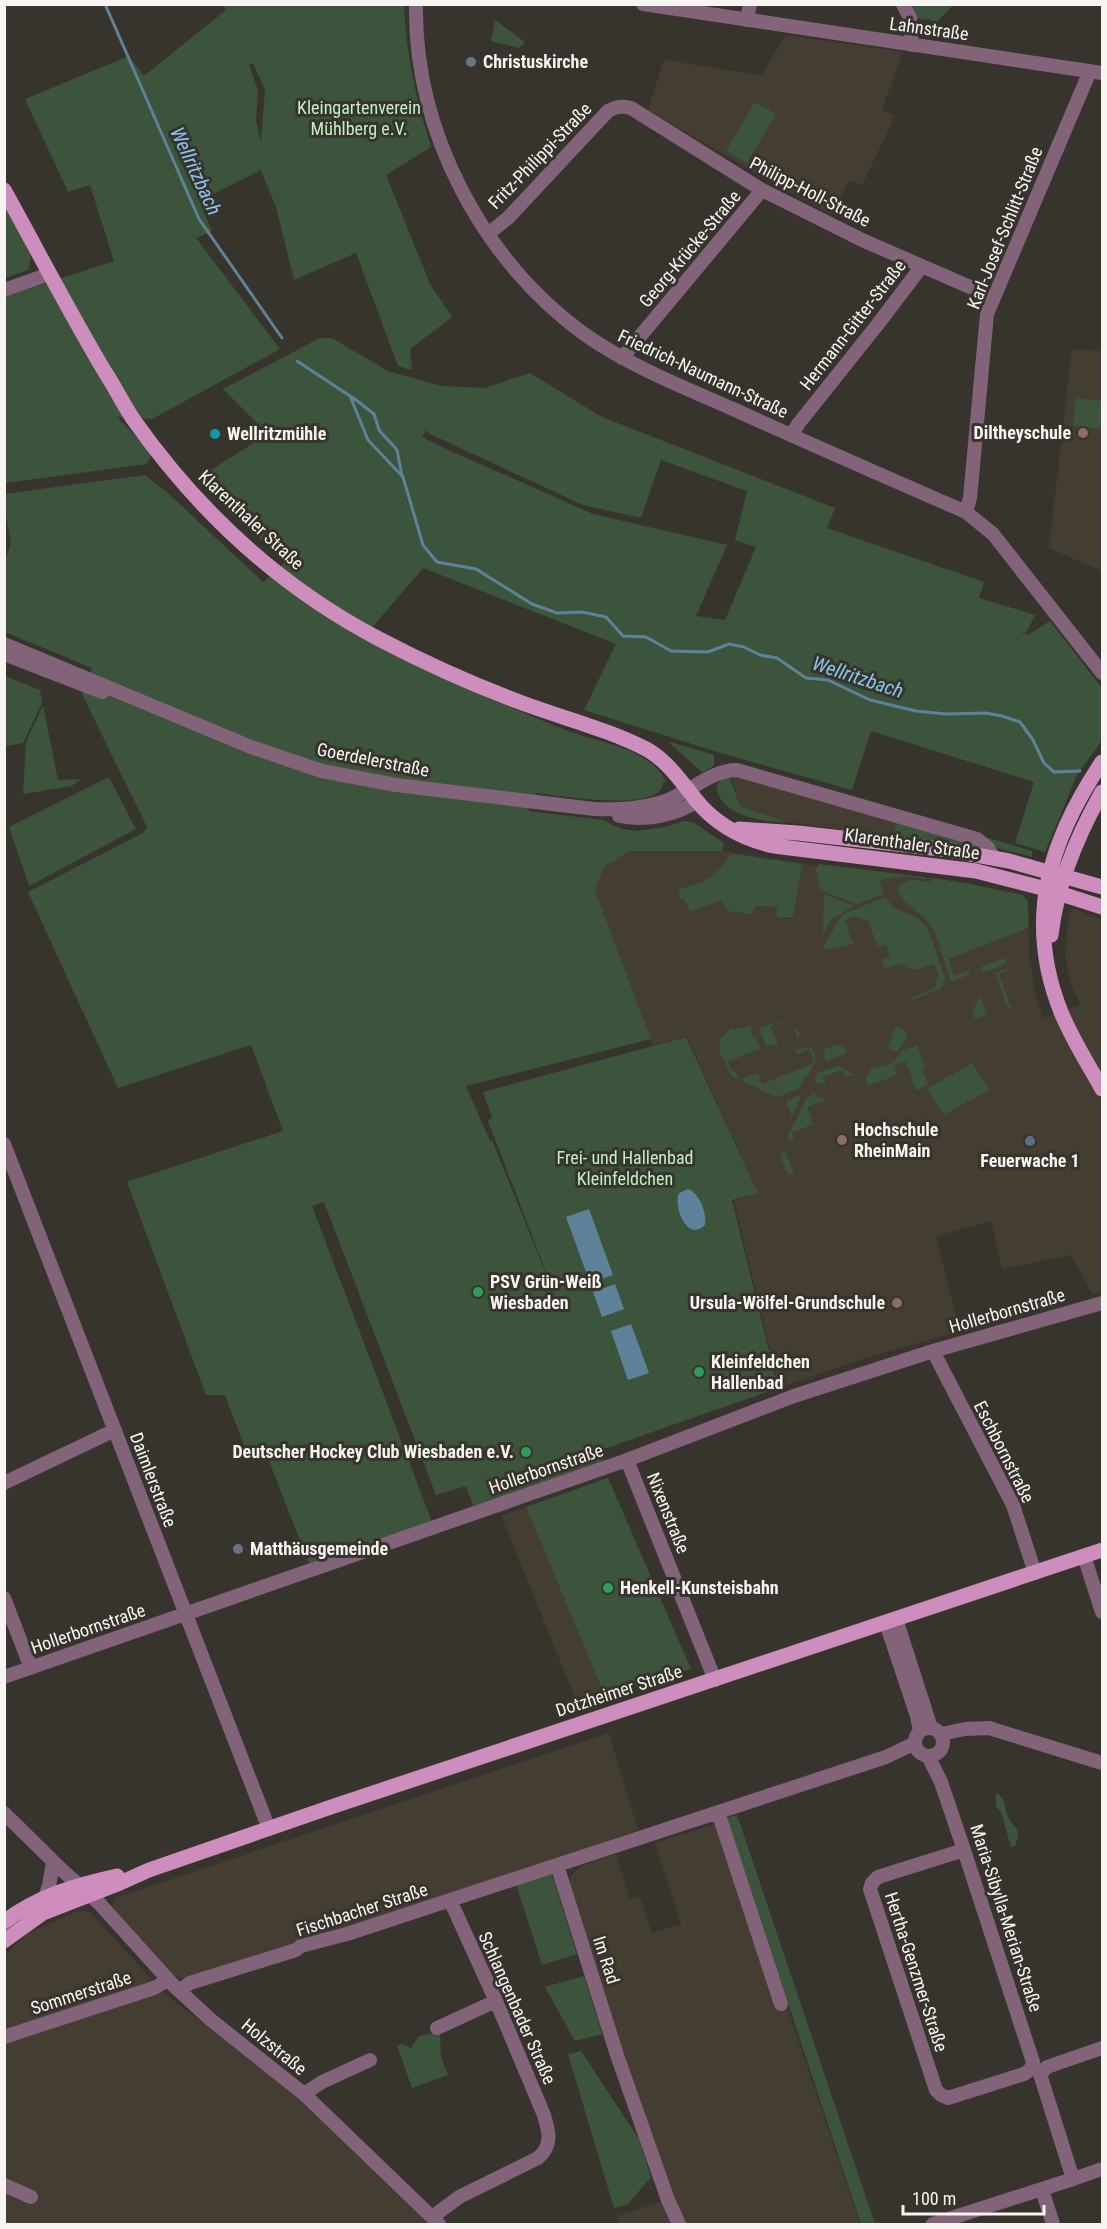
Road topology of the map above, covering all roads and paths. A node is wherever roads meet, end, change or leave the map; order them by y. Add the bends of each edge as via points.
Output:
1 (416, 4) edge
2 (643, 4) edge
3 (750, 4) edge
4 (903, 4) edge
5 (747, 20) junction
6 (912, 45) junction
7 (1096, 72) edge
8 (619, 106) joint
9 (4, 190) edge
10 (762, 190) junction
11 (488, 234) junction
12 (922, 266) junction
13 (49, 274) junction
14 (4, 290) edge
15 (993, 297) junction
16 (622, 358) junction
17 (791, 435) junction
18 (966, 512) junction
19 (4, 644) edge
20 (4, 654) edge
21 (1102, 673) edge
22 (156, 708) junction
23 (1102, 762) edge
24 (1102, 792) edge
25 (693, 796) junction
26 (717, 821) junction
27 (994, 858) junction
28 (1057, 873) junction
29 (1102, 887) edge
30 (1052, 890) junction
31 (1102, 907) edge
32 (1102, 1089) edge
33 (4, 1144) edge
34 (1102, 1303) edge
35 (933, 1351) junction
36 (115, 1430) junction
37 (627, 1460) junction
38 (4, 1483) edge
39 (1102, 1550) edge
40 (1084, 1556) junction
41 (1035, 1573) junction
42 (4, 1599) edge
43 (1102, 1612) edge
44 (186, 1614) junction
45 (891, 1621) junction
46 (31, 1668) junction
47 (4, 1677) edge
48 (715, 1680) junction
49 (929, 1742) junction
50 (1102, 1763) edge
51 (718, 1812) junction
52 (4, 1813) edge
53 (269, 1829) junction
54 (964, 1850) junction
55 (53, 1862) junction
56 (557, 1865) junction
57 (85, 1890) junction
58 (45, 1897) junction
59 (450, 1900) junction
60 (29, 1905) junction
61 (4, 1913) edge
62 (4, 1922) edge
63 (4, 1941) edge
64 (168, 1980) junction
65 (179, 1991) junction
66 (496, 2001) junction
67 (781, 2004) dead end
68 (437, 2028) dead end
69 (4, 2037) edge
70 (1102, 2048) edge
71 (370, 2060) dead end
72 (1037, 2069) junction
73 (304, 2094) junction
74 (1102, 2169) edge
75 (1073, 2179) junction
76 (4, 2185) edge
77 (1042, 2190) junction
78 (31, 2198) dead end
79 (435, 2221) edge
80 (679, 2224) edge
81 (933, 2224) edge
82 (1053, 2224) edge

1 - 11 street, Friedrich-Naumann-Straße via 420,63 433,118 459,186
2 - 5 street, Lahnstraße
3 - 5 street
4 - 6 street via 910,18
5 - 6 street, Lahnstraße
6 - 7 street, Lahnstraße
7 - 15 street, Karl-Josef-Schlitt-Straße
8 - 10 street, Philipp-Holl-Straße via 631,108
8 - 11 street, Fritz-Philippi-Straße via 608,111 508,218
9 - 13 main road, Klarenthaler Straße
10 - 12 street, Philipp-Holl-Straße
10 - 16 street, Georg-Krücke-Straße
11 - 16 street, Friedrich-Naumann-Straße via 551,307
12 - 15 street, Philipp-Holl-Straße
12 - 17 street, Hermann-Gitter-Straße
13 - 14 street
13 - 25 main road, Klarenthaler Straße via 132,417 220,522 258,558 330,611 381,640 476,685 648,750 664,761
15 - 18 street, Karl-Josef-Schlitt-Straße via 987,314
16 - 17 street, Friedrich-Naumann-Straße
17 - 18 street, Friedrich-Naumann-Straße
18 - 21 street, Friedrich-Naumann-Straße via 993,534
19 - 22 street, Goerdelerstraße
20 - 22 street, Goerdelerstraße via 79,684
22 - 25 street, Goerdelerstraße via 322,771 396,785 594,809 624,817 649,817 681,810
23 - 28 main road via 1073,813
24 - 28 main road
25 - 26 main road, Klarenthaler Straße
25 - 27 street, Klarenthaler Straße via 722,772 737,770 977,839
26 - 27 main road, Klarenthaler Straße via 749,830 921,846
26 - 30 main road, Klarenthaler Straße via 747,838 774,846 953,868
27 - 28 main road, Klarenthaler Straße
28 - 29 main road, Klarenthaler Straße
28 - 30 main road
30 - 31 main road, Klarenthaler Straße
30 - 32 main road via 1049,970 1065,1021
33 - 36 street, Daimlerstraße
34 - 35 street, Hollerbornstraße
35 - 37 street, Hollerbornstraße via 794,1396
35 - 41 street, Eschbornstraße via 1013,1505
36 - 38 street
36 - 44 street, Daimlerstraße
37 - 44 street, Hollerbornstraße
37 - 48 street, Nixenstraße
39 - 40 main road, Dotzheimer Straße
40 - 41 main road, Dotzheimer Straße
40 - 43 street
41 - 45 main road, Dotzheimer Straße
42 - 46 street
44 - 46 street, Hollerbornstraße
44 - 53 street, Daimlerstraße
45 - 48 main road, Dotzheimer Straße
45 - 49 street, Maria-Sibylla-Merian-Straße
46 - 47 street, Hollerbornstraße
48 - 53 main road, Dotzheimer Straße
49 - 50 street via 976,1728 995,1729
49 - 51 street
49 - 54 street, Maria-Sibylla-Merian-Straße
51 - 56 street
51 - 67 street
52 - 55 street, Holzstraße
53 - 57 main road, Dotzheimer Straße
54 - 72 street, Maria-Sibylla-Merian-Straße
54 - 72 street, Hertha-Genzmer-Straße via 878,1878 870,1892 941,2096 948,2098
55 - 57 street, Holzstraße
55 - 58 street
56 - 59 street, Fischbacher Straße
56 - 80 street, Im Rad via 619,2061
57 - 58 main road
57 - 63 main road
57 - 64 street, Holzstraße
58 - 60 main road
59 - 65 street, Fischbacher Straße via 190,1983
59 - 66 street, Schlangenbader Straße
60 - 61 street
60 - 62 main road
64 - 65 street, Holzstraße
64 - 69 street, Sommerstraße
65 - 73 street, Holzstraße
66 - 68 street
66 - 79 street, Schlangenbader Straße via 544,2115 549,2132 547,2150 459,2197
70 - 72 street, Hertha-Genzmer-Straße
71 - 73 street
72 - 75 street, Maria-Sibylla-Merian-Straße
73 - 79 street, Holzstraße
74 - 75 street
75 - 77 street
76 - 78 street
77 - 81 street
77 - 82 street

